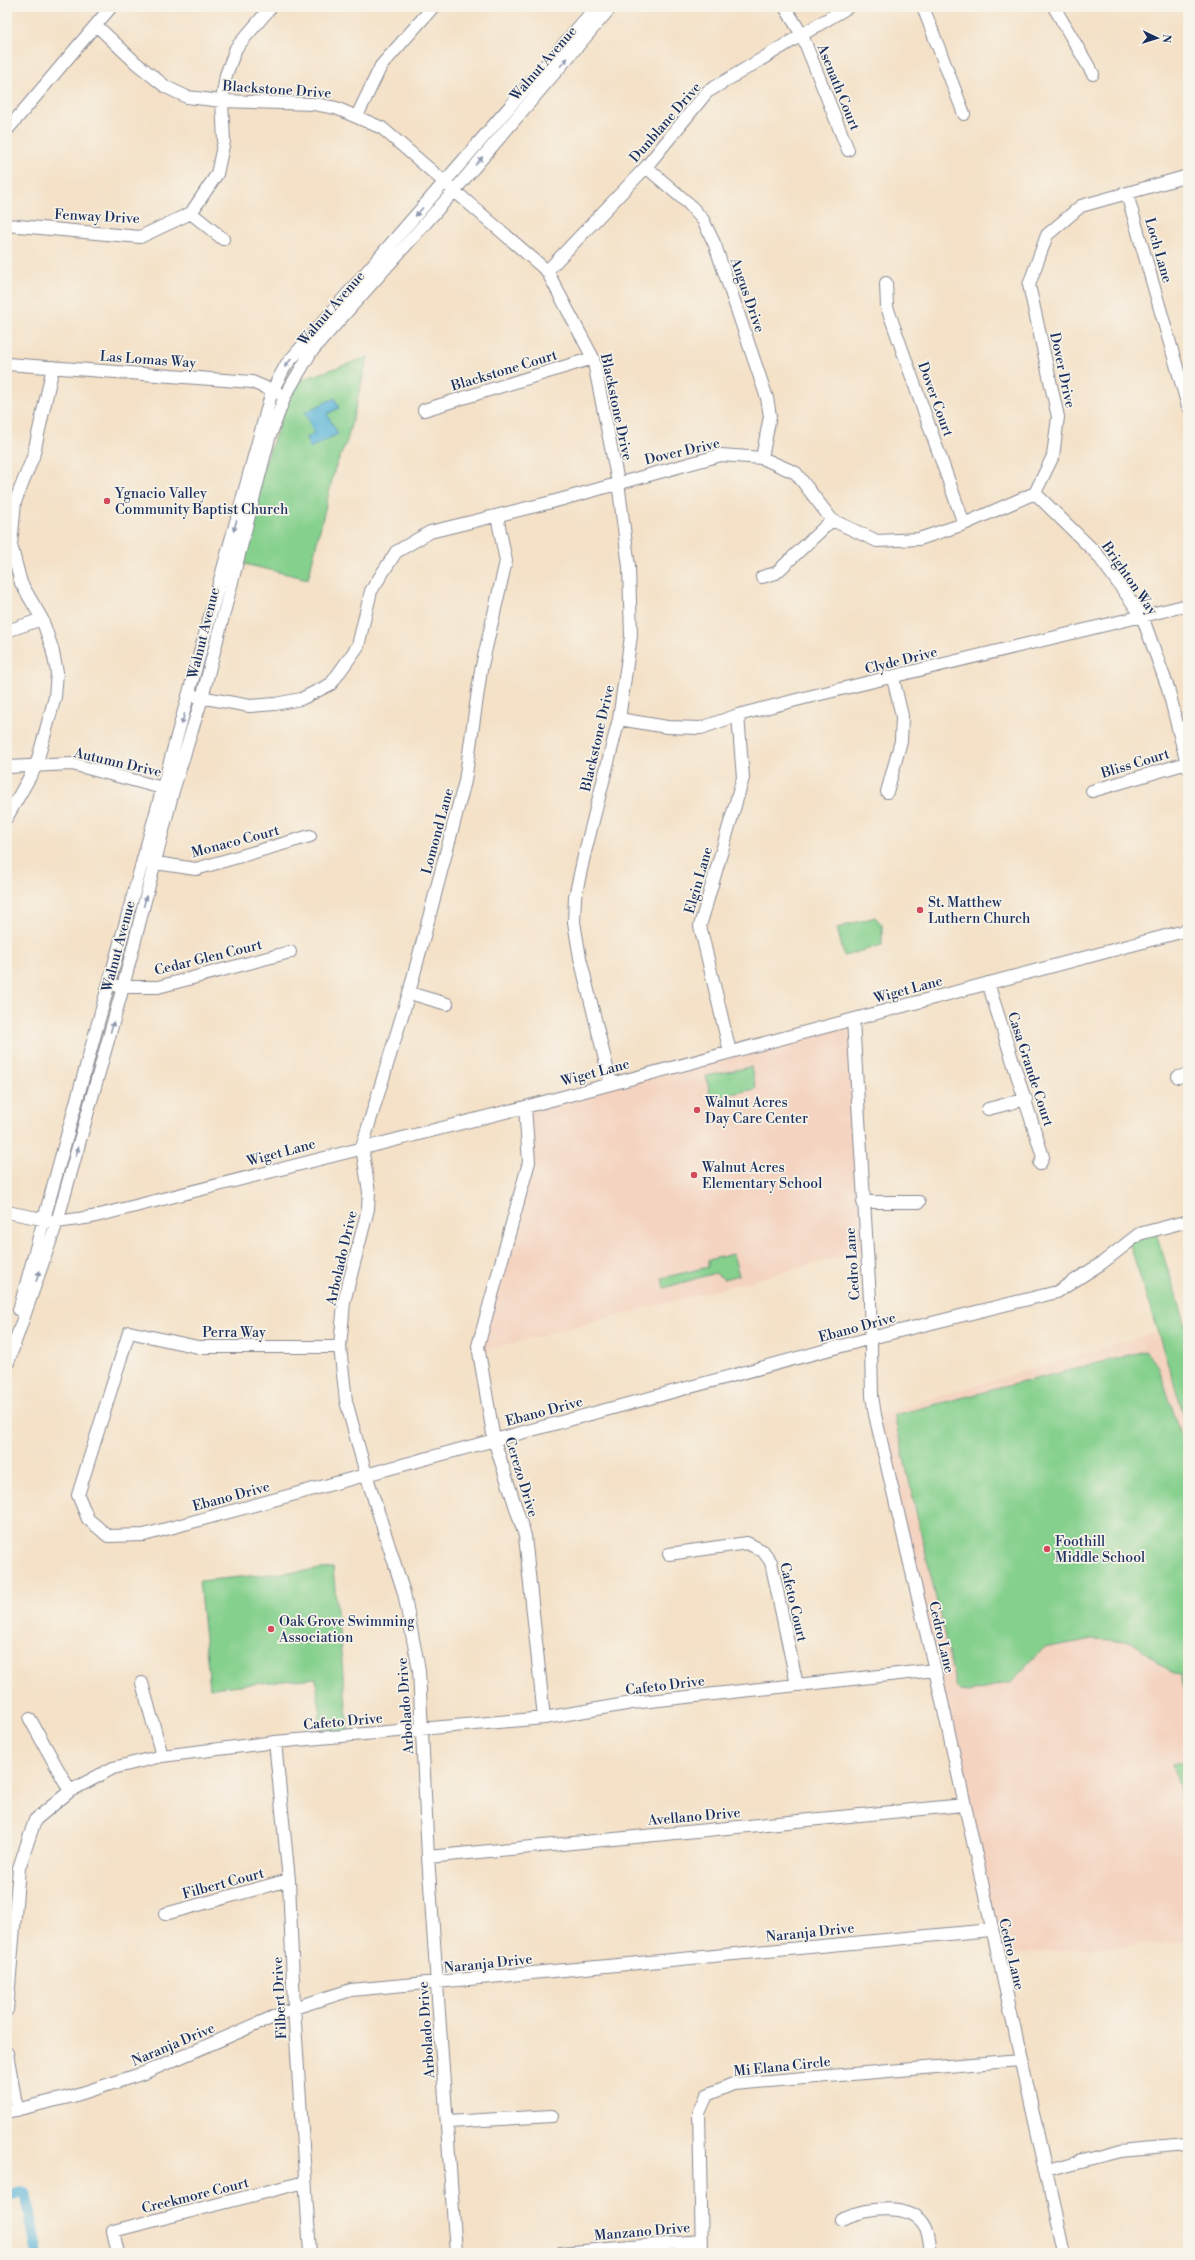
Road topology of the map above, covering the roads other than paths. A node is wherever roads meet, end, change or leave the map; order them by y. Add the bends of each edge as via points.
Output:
1 (111, 7) edge
2 (271, 7) edge
3 (433, 7) edge
4 (596, 7) edge
5 (611, 7) edge
6 (786, 7) edge
7 (848, 7) edge
8 (923, 7) edge
9 (1054, 7) edge
10 (96, 25) junction
11 (802, 35) junction
12 (1092, 74) dead end
13 (222, 101) junction
14 (964, 114) dead end
15 (357, 116) junction
16 (7, 130) edge
17 (848, 150) dead end
18 (646, 167) junction
19 (1188, 176) edge
20 (449, 187) junction
21 (1127, 194) junction
22 (191, 214) junction
23 (7, 225) edge
24 (223, 239) dead end
25 (547, 271) junction
26 (886, 283) dead end
27 (593, 358) junction
28 (7, 364) edge
29 (53, 367) junction
30 (272, 391) junction
31 (285, 396) junction
32 (1188, 406) edge
33 (424, 410) dead end
34 (762, 458) junction
35 (618, 482) junction
36 (1035, 493) junction
37 (11, 502) edge
38 (497, 516) junction
39 (832, 520) junction
40 (964, 524) junction
41 (762, 578) dead end
42 (1188, 605) edge
43 (1142, 616) junction
44 (42, 619) junction
45 (7, 631) edge
46 (893, 678) junction
47 (190, 695) junction
48 (202, 698) junction
49 (738, 716) junction
50 (620, 719) junction
51 (1187, 765) edge
52 (36, 766) junction
53 (7, 767) edge
54 (168, 789) junction
55 (1092, 791) dead end
56 (888, 792) dead end
57 (7, 817) edge
58 (310, 836) dead end
59 (149, 862) junction
60 (1188, 930) edge
61 (290, 952) dead end
62 (988, 983) junction
63 (110, 984) junction
64 (123, 987) junction
65 (409, 993) junction
66 (447, 1004) dead end
67 (853, 1020) junction
68 (730, 1052) junction
69 (611, 1084) junction
70 (1026, 1099) junction
71 (525, 1107) junction
72 (988, 1110) dead end
73 (362, 1147) junction
74 (1040, 1164) dead end
75 (863, 1202) junction
76 (919, 1202) dead end
77 (7, 1212) edge
78 (44, 1220) junction
79 (1188, 1221) edge
80 (57, 1222) junction
81 (130, 1332) joint
82 (871, 1338) junction
83 (340, 1347) junction
84 (7, 1362) edge
85 (7, 1366) edge
86 (494, 1440) junction
87 (366, 1474) junction
88 (669, 1554) dead end
89 (935, 1670) junction
90 (142, 1683) dead end
91 (797, 1685) junction
92 (544, 1718) junction
93 (30, 1719) dead end
94 (422, 1728) junction
95 (275, 1742) junction
96 (162, 1756) junction
97 (70, 1791) junction
98 (964, 1805) junction
99 (428, 1857) junction
100 (289, 1880) junction
101 (165, 1914) dead end
102 (991, 1930) junction
103 (438, 1983) junction
104 (294, 2008) junction
105 (7, 2010) edge
106 (7, 2053) edge
107 (1020, 2060) junction
108 (12, 2111) edge
109 (552, 2116) dead end
110 (448, 2122) junction
111 (1188, 2145) edge
112 (1046, 2170) junction
113 (306, 2182) junction
114 (841, 2219) dead end
115 (701, 2240) junction
116 (118, 2253) edge
117 (310, 2253) edge
118 (456, 2253) edge
119 (561, 2253) edge
120 (702, 2253) edge
121 (931, 2253) edge
122 (1064, 2253) edge

1 - 10 street
2 - 13 street via 236,48 226,76
3 - 15 street via 381,66
4 - 20 street, Walnut Avenue
20 -> 5 street, Walnut Avenue
6 - 11 street, Asenath Court
7 - 11 street, Dunblane Drive
8 - 14 street
9 - 12 street
10 - 13 street, Blackstone Drive via 166,87 187,97
10 - 16 street
11 - 17 street, Asenath Court
11 - 18 street, Dunblane Drive via 707,92
13 - 15 street, Blackstone Drive via 314,104 336,108
13 - 22 street via 224,141 217,174
15 - 20 street, Blackstone Drive via 382,128
18 - 25 street, Dunblane Drive
18 - 34 street, Angus Drive via 689,204 703,220 715,245 767,398 770,416
19 - 21 street, Dover Drive
20 - 25 street, Blackstone Drive
20 -> 30 street, Walnut Avenue via 286,365
20 - 31 street, Walnut Avenue via 311,352
21 - 32 street, Loch Lane
21 - 36 street, Dover Drive via 1081,206 1047,235 1029,285 1058,417 1053,456
22 - 23 street, Fenway Drive via 140,236
22 - 24 street
25 - 27 street, Blackstone Drive
26 - 40 street, Dover Court via 887,307
27 - 33 street, Blackstone Court
27 - 35 street, Blackstone Drive
28 - 29 street, Las Lomas Way
29 - 30 street, Las Lomas Way via 252,382
29 - 37 street via 33,457
30 - 31 street, Las Lomas Way
30 -> 47 street, Walnut Avenue
31 - 48 street, Walnut Avenue via 269,438
34 - 35 street, Dover Drive via 721,455
34 - 39 street, Dover Drive via 796,472
35 - 38 street, Dover Drive
35 - 50 street, Blackstone Drive via 629,567 631,636
36 - 40 street, Dover Drive
36 - 43 street, Brighton Way via 1097,554
37 - 44 street via 11,545 21,584
38 - 48 street, Dover Drive via 430,532 396,552 371,591 358,646 331,684 301,699 275,704 250,706
38 - 65 street, Lomond Lane via 506,561 481,670 465,781
39 - 40 street, Dover Drive via 877,541 918,539
39 - 41 street via 776,573
42 - 43 street, Clyde Drive
43 - 46 street, Clyde Drive
43 - 51 street, Brighton Way via 1168,688
44 - 45 street
44 - 52 street via 57,672 55,697
46 - 49 street, Clyde Drive
46 - 56 street via 902,716 901,741
47 - 48 street, Dover Drive
47 -> 54 street, Walnut Avenue
48 - 54 street, Walnut Avenue
49 - 50 street, Clyde Drive via 702,728 667,727
49 - 68 street, Elgin Lane via 743,778 700,926
50 - 69 street, Blackstone Drive via 584,856 575,897 574,922 580,958
51 - 55 street, Bliss Court
52 - 53 street, Autumn Drive
52 - 54 street, Autumn Drive via 72,764
52 - 57 street
54 - 59 street, Walnut Avenue
58 - 59 street, Monaco Court via 196,869
59 - 63 street, Walnut Avenue
64 -> 59 street, Walnut Avenue
60 - 62 street, Wiget Lane
61 - 64 street, Cedar Glen Court via 158,987
62 - 67 street, Wiget Lane
62 - 70 street, Casa Grande Court
63 - 64 street, Cedar Glen Court
63 - 78 street, Walnut Avenue
80 -> 64 street, Walnut Avenue
65 - 66 street
65 - 73 street, Lomond Lane
67 - 68 street, Wiget Lane
67 - 75 street, Cedro Lane
68 - 69 street, Wiget Lane
69 - 71 street, Wiget Lane
70 - 72 street
70 - 74 street, Casa Grande Court via 1043,1157
71 - 73 street, Wiget Lane
71 - 86 street, Cerezo Drive via 529,1162 478,1346
73 - 80 street, Wiget Lane via 92,1217
73 - 83 street, Arbolado Drive via 369,1192 368,1209 344,1302
75 - 76 street
75 - 82 street, Cedro Lane
77 - 78 street, Wiget Lane
78 - 80 street, Wiget Lane
78 - 84 street, Walnut Avenue
79 - 82 street, Ebano Drive via 1139,1234 1102,1263 1057,1292
85 -> 80 street, Walnut Avenue
81 - 83 street, Perra Way via 198,1347
81 - 87 street, Ebano Drive via 78,1495 88,1519 108,1536 144,1535
82 - 86 street, Ebano Drive
82 - 89 street, Cedro Lane via 872,1396 877,1424
83 - 87 street, Arbolado Drive via 346,1400
86 - 87 street, Ebano Drive
86 - 92 street, Cerezo Drive via 524,1536
87 - 94 street, Arbolado Drive via 404,1593 419,1670
88 - 91 street, Cafeto Court via 747,1543 763,1551 771,1562
89 - 91 street, Cafeto Drive
89 - 98 street, Cedro Lane
90 - 96 street
91 - 92 street, Cafeto Drive via 632,1703
92 - 94 street, Cafeto Drive
93 - 97 street
94 - 95 street, Cafeto Drive
94 - 99 street, Arbolado Drive
95 - 96 street, Cafeto Drive
95 - 100 street, Filbert Drive
96 - 97 street, Cafeto Drive via 113,1768
97 - 105 street, Cafeto Drive via 35,1820 19,1868
98 - 99 street, Avellano Drive
98 - 102 street, Cedro Lane
99 - 103 street, Arbolado Drive
100 - 101 street, Filbert Court
100 - 104 street, Filbert Drive
102 - 103 street, Naranja Drive
102 - 107 street, Cedro Lane
103 - 104 street, Naranja Drive via 351,1990
103 - 110 street, Arbolado Drive
104 - 108 street, Naranja Drive via 144,2073 73,2096
104 - 113 street, Filbert Drive
106 - 108 street
107 - 112 street, Cedro Lane
107 - 115 street, Mi Elana Circle via 733,2084 707,2095 699,2113
109 - 110 street
110 - 118 street, Arbolado Drive
111 - 112 street via 1121,2151
112 - 122 street, Cedro Lane
113 - 116 street, Creekmore Court via 113,2231
113 - 117 street, Filbert Drive
114 - 121 street via 857,2212 896,2209 913,2214 926,2228
115 - 119 street, Manzano Drive
115 - 120 street, Mi Elana Circle

